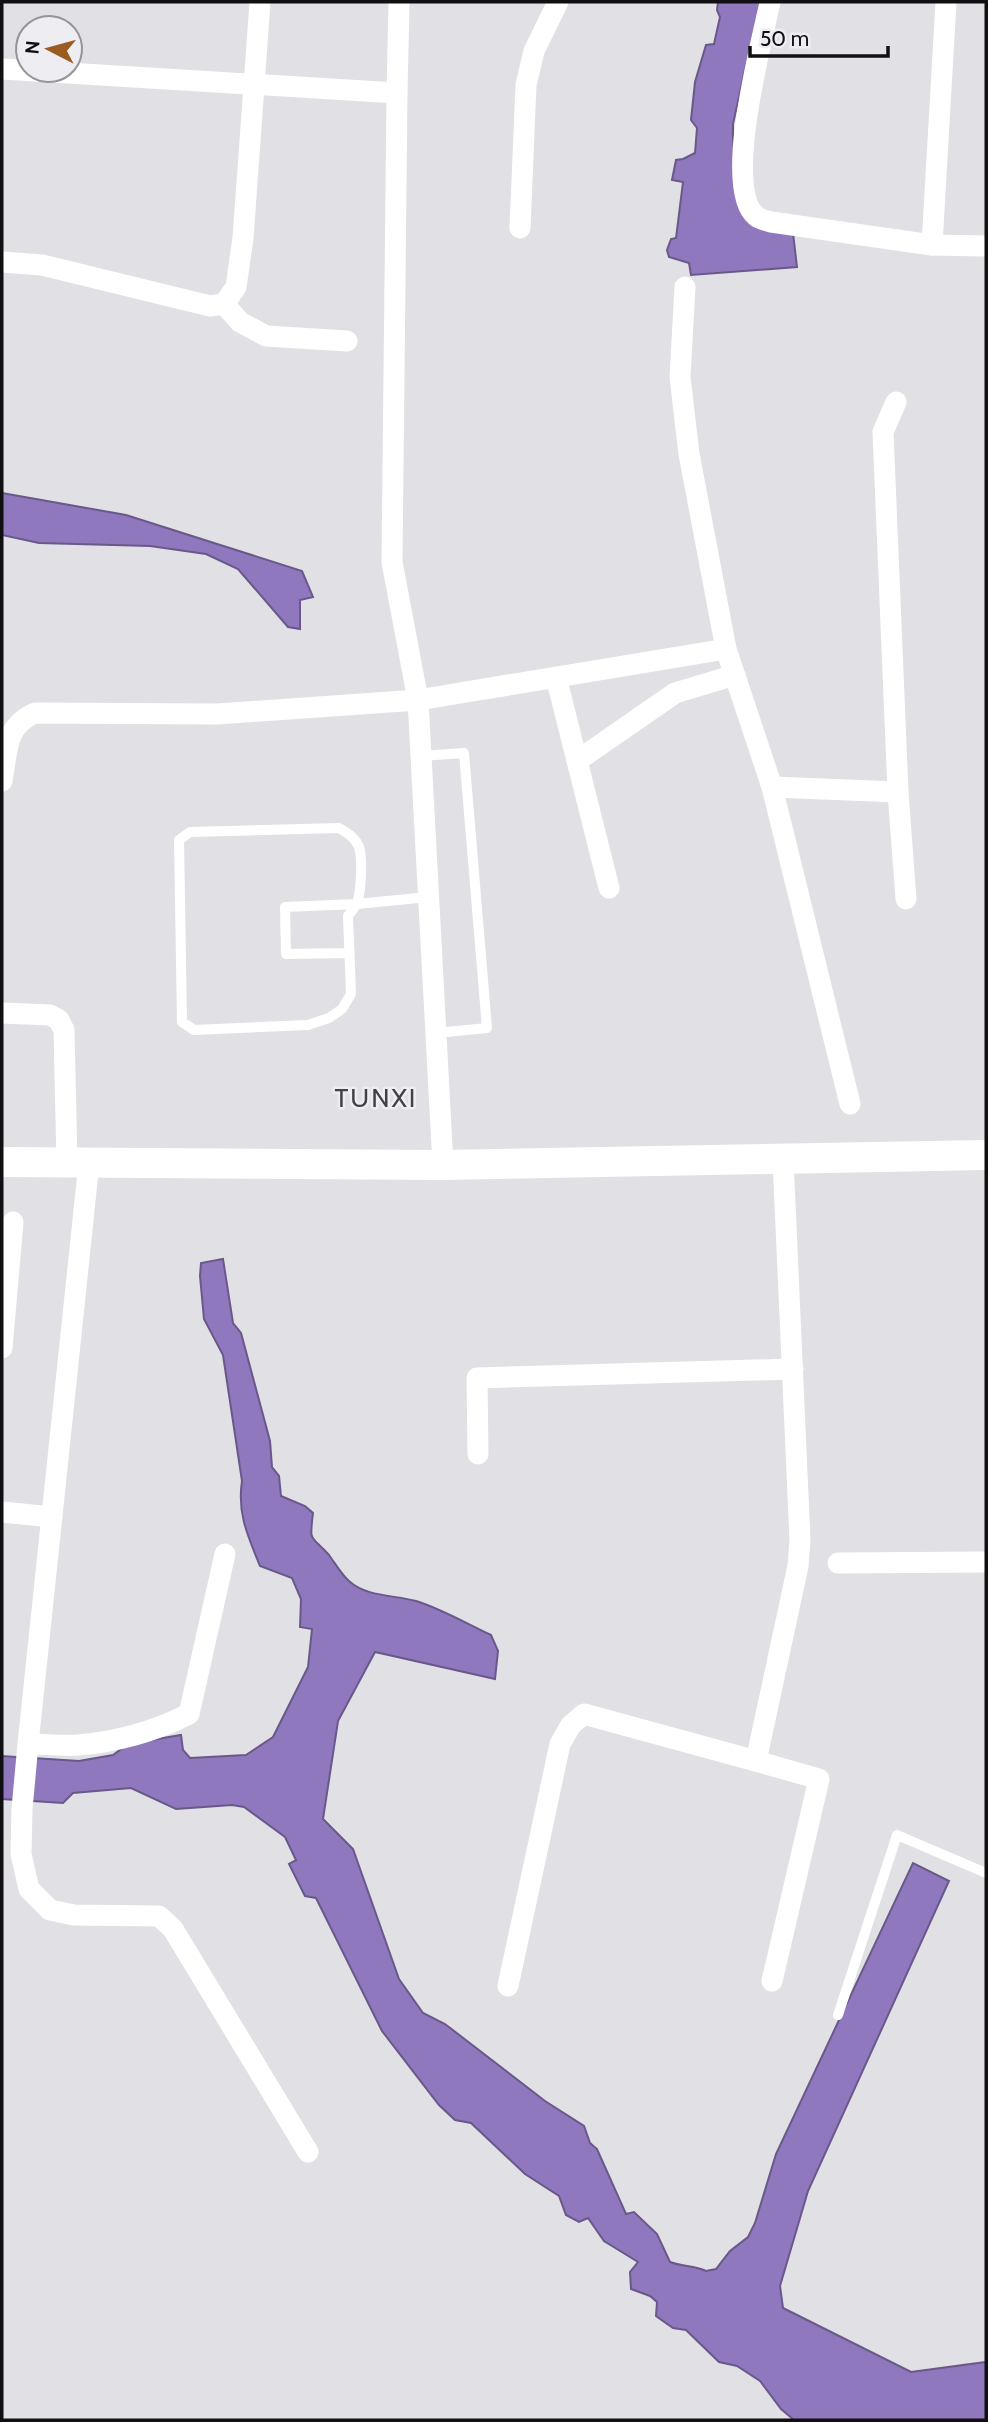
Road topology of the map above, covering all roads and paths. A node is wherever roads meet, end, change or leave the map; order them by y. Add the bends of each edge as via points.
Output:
1 (260, 2) edge
2 (398, 2) edge
3 (558, 2) edge
4 (770, 2) edge
5 (946, 2) edge
6 (2, 69) edge
7 (255, 85) junction
8 (397, 93) junction
9 (520, 228) dead end
10 (932, 245) junction
11 (986, 246) edge
12 (2, 262) edge
13 (685, 287) dead end
14 (223, 304) junction
15 (347, 341) dead end
16 (896, 402) dead end
17 (726, 649) junction
18 (735, 675) junction
19 (556, 677) junction
20 (418, 701) junction
21 (421, 756) junction
22 (577, 761) junction
23 (2, 781) edge
24 (772, 787) junction
25 (898, 792) junction
26 (609, 888) dead end
27 (428, 897) junction
28 (906, 899) dead end
29 (357, 904) junction
30 (349, 953) junction
31 (2, 1013) edge
32 (436, 1033) junction
33 (850, 1104) dead end
34 (986, 1155) edge
35 (783, 1159) junction
36 (2, 1162) edge
37 (78, 1163) junction
38 (443, 1165) junction
39 (13, 1222) dead end
40 (2, 1348) edge
41 (793, 1369) junction
42 (478, 1454) dead end
43 (2, 1512) edge
44 (52, 1517) junction
45 (225, 1554) dead end
46 (986, 1562) edge
47 (838, 1563) dead end
48 (28, 1750) junction
49 (756, 1761) junction
50 (986, 1873) edge
51 (772, 1981) dead end
52 (508, 1986) dead end
53 (838, 2015) dead end
54 (308, 2152) dead end

1 - 7 street
2 - 8 street
3 - 9 street via 534,51 526,85
4 - 10 street via 744,127 746,200 755,216
5 - 10 street
6 - 7 street
7 - 8 street
7 - 14 street via 242,250 236,287
8 - 20 street via 392,562
10 - 11 street
12 - 14 street via 42,265 210,306
13 - 17 street via 680,377 689,454
14 - 15 street via 240,322 266,336
16 - 25 street via 883,432
17 - 18 street
17 - 19 street
18 - 22 street via 675,693
18 - 24 street
19 - 20 street
19 - 22 street
20 - 21 street
20 - 23 street via 217,714 35,713 12,730
21 - 27 street
21 - 32 lane via 464,753 487,1028
22 - 26 street
24 - 25 street
24 - 33 street
25 - 28 street
27 - 29 lane
27 - 32 street
29 - 30 lane via 348,916
29 - 30 lane via 285,907 286,954
29 - 30 lane via 359,848 351,834 339,828 190,832 179,840 182,1022 194,1030 308,1025 329,1018 342,1009 351,994
31 - 37 street via 50,1015 59,1020 64,1030
32 - 38 street
34 - 35 main road
35 - 38 main road
35 - 41 street
36 - 37 main road
37 - 38 main road
37 - 44 street
39 - 40 street
41 - 42 street via 477,1378
41 - 49 street via 798,1566
43 - 44 street
44 - 48 street
45 - 48 street via 190,1714 127,1736
46 - 47 street
48 - 54 street via 21,1854 29,1889 50,1910 74,1915 159,1916 173,1929
49 - 51 street via 819,1779
49 - 52 street via 584,1714 570,1725 560,1744
50 - 53 lane via 897,1835

